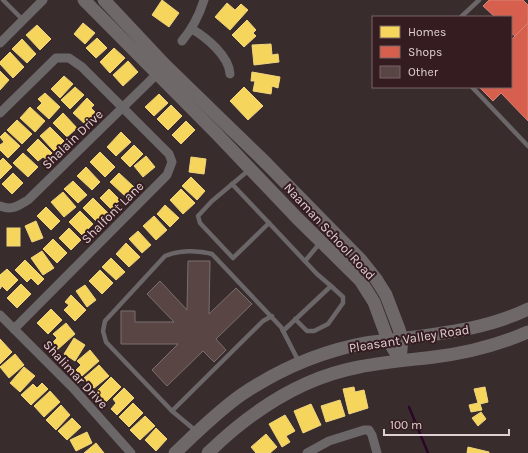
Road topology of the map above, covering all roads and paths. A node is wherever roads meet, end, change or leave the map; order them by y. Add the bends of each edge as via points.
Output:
1 (3, 0) edge
2 (43, 0) edge
3 (84, 0) edge
4 (104, 0) edge
5 (204, 0) edge
6 (479, 0) edge
7 (462, 16) edge
8 (23, 20) junction
9 (192, 29) junction
10 (182, 41) dead end
11 (0, 44) edge
12 (161, 69) junction
13 (230, 74) dead end
14 (473, 88) edge
15 (123, 107) junction
16 (0, 113) edge
17 (528, 146) edge
18 (250, 169) junction
19 (232, 184) junction
20 (0, 206) edge
21 (269, 223) junction
22 (322, 242) junction
23 (305, 261) junction
24 (331, 286) junction
25 (528, 309) edge
26 (0, 314) edge
27 (272, 316) junction
28 (295, 319) junction
29 (14, 329) junction
30 (283, 331) junction
31 (528, 332) edge
32 (402, 339) junction
33 (388, 340) junction
34 (400, 360) junction
35 (300, 364) junction
36 (172, 411) junction
37 (198, 432) junction
38 (131, 453) edge
39 (175, 453) edge
40 (208, 453) edge
41 (306, 453) edge
42 (377, 453) edge

1 - 8 lane
2 - 8 street
3 - 12 main road, Naaman School Road
4 - 12 main road, Naaman School Road
5 - 9 street
6 - 7 lane
8 - 11 street
9 - 10 street
9 - 13 street via 225,58
12 - 15 street, Shalain Drive
12 - 18 main road, Naaman School Road
12 - 32 main road, Naaman School Road via 266,163 361,260 386,295
14 - 17 lane
15 - 16 street via 82,67 69,58 56,58
15 - 20 street, Shalain Drive via 28,200 14,208
15 - 29 street, Shalfont Lane via 169,154 172,162 167,175
18 - 19 lane
18 - 22 main road, Naaman School Road
19 - 21 lane
19 - 21 lane via 198,216 200,223 233,258
21 - 23 lane
22 - 23 lane
22 - 33 main road, Naaman School Road via 360,280 374,302
23 - 24 lane
24 - 28 lane
24 - 28 lane via 343,297 343,304 328,324 314,332 307,331
25 - 32 main road, Pleasant Valley Road via 477,328
26 - 29 street, Shalimar Drive
27 - 30 lane
27 - 36 lane via 263,321
27 - 36 lane via 212,254 173,253 166,256 105,321 103,331 106,342
28 - 30 lane
29 - 38 street, Shalimar Drive via 73,388
30 - 35 lane
31 - 34 main road, Pleasant Valley Road via 463,352
32 - 33 main road, Pleasant Valley Road
32 - 34 main road, Naaman School Road
33 - 34 main road, Naaman School Road
33 - 35 main road, Pleasant Valley Road via 341,349
34 - 40 main road, Pleasant Valley Road via 347,369 291,390 253,414
35 - 37 main road, Pleasant Valley Road via 241,395
36 - 37 lane
37 - 39 main road, Pleasant Valley Road
41 - 42 street via 344,435 364,430 369,430 372,435

